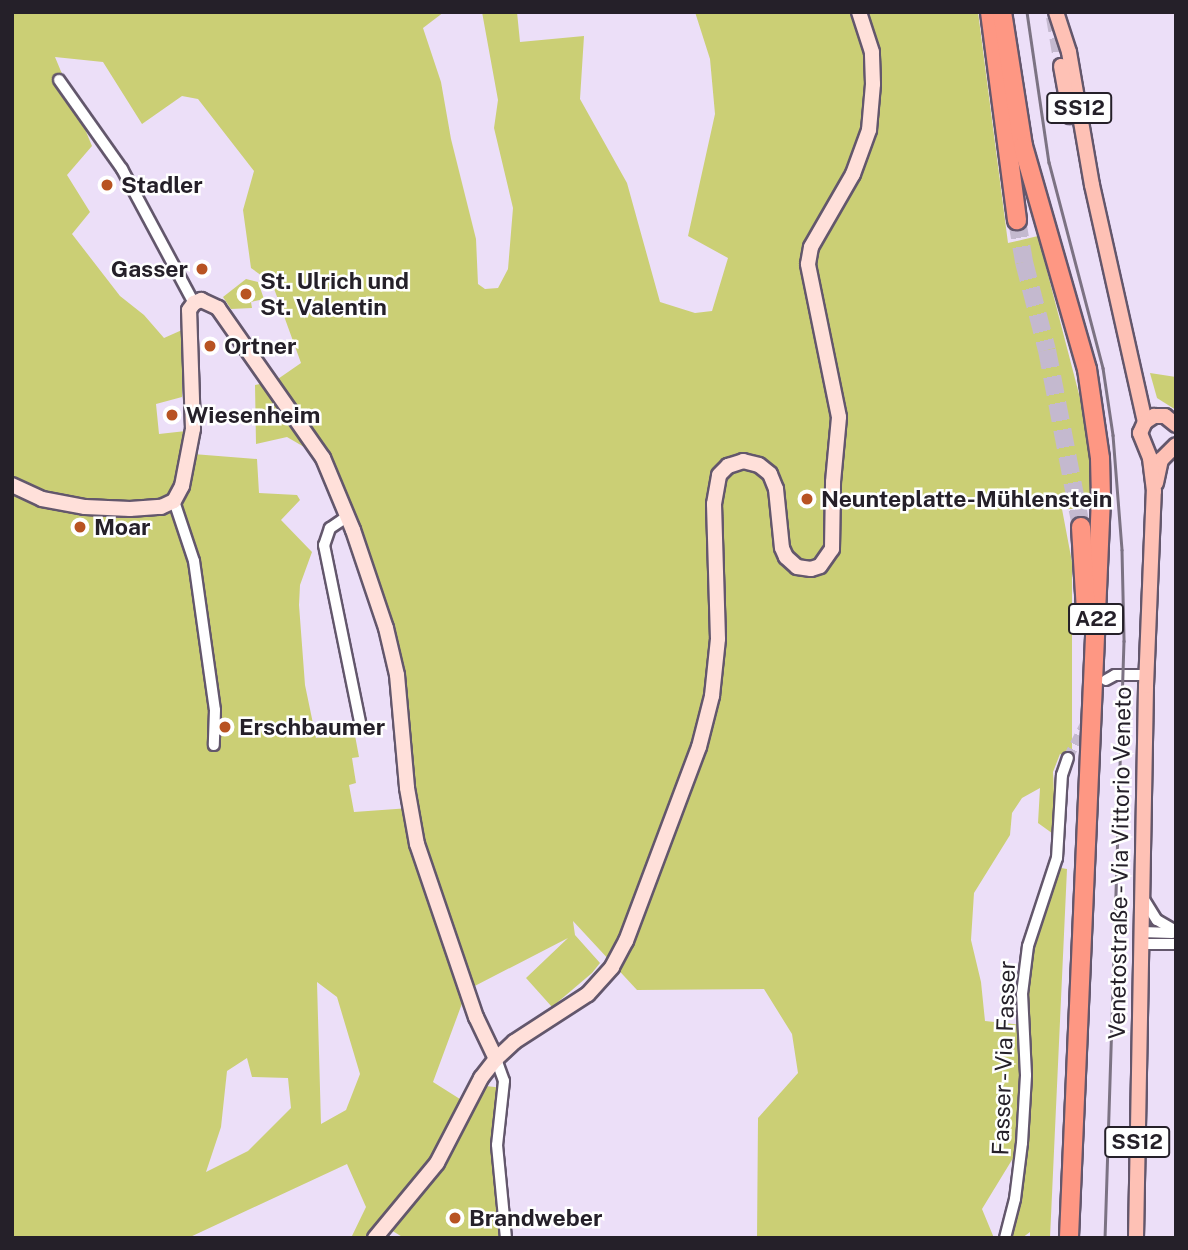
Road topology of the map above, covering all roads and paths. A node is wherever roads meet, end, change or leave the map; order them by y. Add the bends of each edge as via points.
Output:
1 (859, 12) edge
2 (989, 12) edge
3 (1003, 12) edge
4 (1056, 12) edge
5 (1065, 12) edge
6 (1069, 52) junction
7 (1061, 66) tunnel mouth
8 (60, 80) dead end
9 (1017, 220) tunnel mouth
10 (1116, 288) junction
11 (194, 303) junction
12 (1140, 390) junction
13 (1160, 416) junction
14 (1145, 422) junction
15 (1176, 425) edge
16 (1146, 449) junction
17 (1170, 449) edge
18 (12, 485) edge
19 (1154, 491) junction
20 (174, 501) junction
21 (348, 516) junction
22 (1081, 527) tunnel mouth
23 (1146, 675) junction
24 (1106, 680) dead end
25 (361, 727) dead end
26 (214, 745) dead end
27 (1068, 758) tunnel mouth
28 (1143, 898) junction
29 (1176, 932) edge
30 (1142, 938) junction
31 (1176, 944) edge
32 (495, 1059) junction
33 (1136, 1237) edge
34 (375, 1238) edge
35 (506, 1238) edge
36 (1005, 1238) edge
37 (1059, 1238) edge
38 (1069, 1238) edge

1 - 32 street via 872,52 869,130 853,174 811,247 808,264 839,417 832,549 820,566 797,567 782,548 776,489 770,474 743,461 719,475 714,496 718,639 712,696 699,747 639,908 626,941 600,982
2 - 9 highway
3 - 38 highway, A22 via 1023,146 1085,360 1100,458
4 - 6 main road, SS12
5 - 6 main road
6 - 10 main road, Venetostraße - Via Vittorio Veneto / SS12
7 - 10 main road via 1082,183 1103,262
8 - 11 street via 122,169
10 - 12 main road, Venetostraße - Via Vittorio Veneto / SS12
11 - 20 street via 189,317 192,439 182,486
11 - 21 street via 206,301 218,308 323,458
12 - 13 main road, Venetostraße - Via Vittorio Veneto / SS12
12 - 14 main road, Venetostraße - Via Vittorio Veneto / SS12
13 - 14 main road
13 - 15 main road, Venetostraße - Via Vittorio Veneto / SS12
14 - 16 main road, Venetostraße - Via Vittorio Veneto / SS12 via 1140,439
16 - 17 main road, Venetostraße - Via Vittorio Veneto / SS12
16 - 19 main road, Venetostraße - Via Vittorio Veneto / SS12
17 - 19 main road, Venetostraße - Via Vittorio Veneto / SS12
18 - 20 street via 42,499 85,507 130,509
19 - 23 main road, Venetostraße - Via Vittorio Veneto / SS12
20 - 26 street via 194,561 215,710
21 - 25 street via 330,528 324,545
21 - 32 street via 397,675 417,844 476,1017
22 - 37 highway, A22 via 1086,630
23 - 24 street via 1115,675
23 - 28 main road, Venetostraße - Via Vittorio Veneto / SS12
27 - 36 street, Fasser - Via Fasser via 1062,775 1057,858 1028,946 1022,994 1026,1075 1022,1143
28 - 29 street via 1157,920
28 - 30 main road, Venetostraße - Via Vittorio Veneto / SS12
29 - 30 street
30 - 31 street
30 - 33 main road, Venetostraße - Via Vittorio Veneto / SS12
32 - 34 street via 437,1163
32 - 35 street via 503,1081 497,1144

